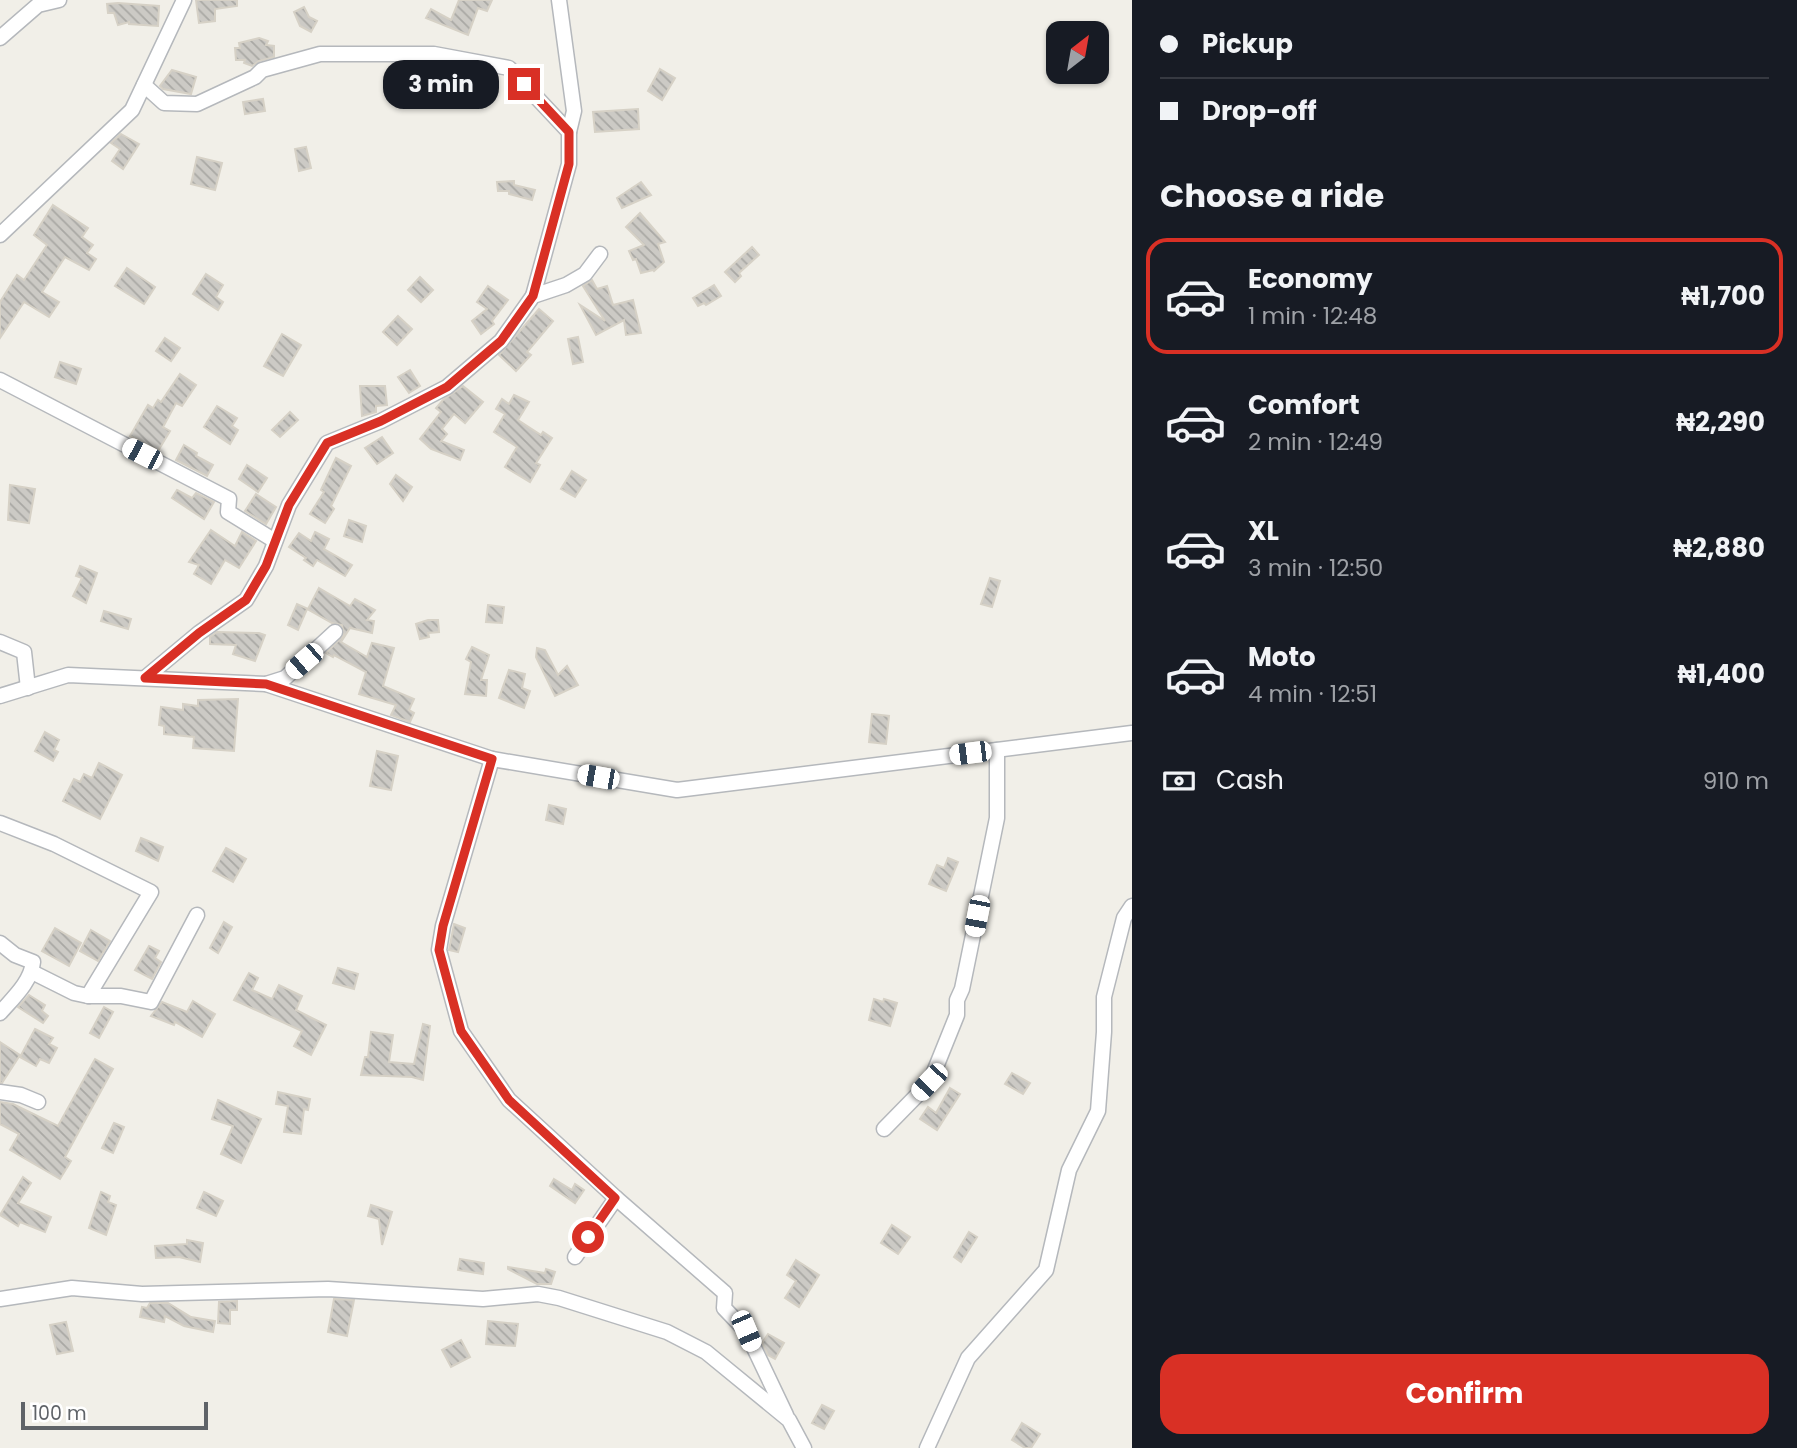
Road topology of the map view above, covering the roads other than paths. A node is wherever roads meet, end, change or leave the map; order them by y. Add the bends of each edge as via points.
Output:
1 (59, 0) edge
2 (177, 0) edge
3 (183, 0) edge
4 (559, 0) edge
5 (0, 38) edge
6 (144, 85) junction
7 (569, 132) junction
8 (0, 235) edge
9 (600, 254) dead end
10 (533, 296) junction
11 (0, 380) edge
12 (275, 541) junction
13 (335, 632) dead end
14 (0, 642) edge
15 (145, 678) junction
16 (266, 684) junction
17 (28, 688) junction
18 (0, 696) edge
19 (1132, 733) edge
20 (997, 750) junction
21 (492, 759) junction
22 (0, 823) edge
23 (1132, 906) edge
24 (197, 915) dead end
25 (0, 943) edge
26 (32, 972) junction
27 (88, 996) junction
28 (0, 1013) edge
29 (0, 1092) edge
30 (38, 1102) dead end
31 (884, 1129) dead end
32 (615, 1198) junction
33 (575, 1257) dead end
34 (0, 1299) edge
35 (789, 1420) junction
36 (804, 1448) edge
37 (927, 1448) edge

1 - 5 street via 37,5
2 - 3 street
3 - 6 street
4 - 7 street via 575,111
6 - 7 street via 164,103 197,104 262,70 320,54 433,54 509,68
6 - 8 street via 132,110
7 - 10 street via 569,164
9 - 10 street via 585,274
10 - 12 street via 501,341 447,387 327,443 289,505
11 - 12 street via 229,499 228,512
12 - 15 street via 246,600
13 - 16 street via 285,678
14 - 17 street via 24,652
15 - 16 street
15 - 17 street via 68,675
16 - 21 street
17 - 18 street
19 - 20 street
20 - 21 street via 677,790
20 - 31 street via 998,818 957,1015 929,1082
21 - 32 street via 439,950 461,1031 509,1100
22 - 27 street via 151,892
23 - 37 street via 1124,918 1104,997 1098,1111 1069,1170 1046,1270 968,1359
24 - 27 street via 151,1002
25 - 26 street via 33,962
26 - 27 street
26 - 28 street
29 - 30 street
32 - 33 street
32 - 35 street via 725,1293 724,1308 746,1331
34 - 35 street via 72,1288 142,1294 328,1289 483,1299 538,1294 684,1339
35 - 36 street

